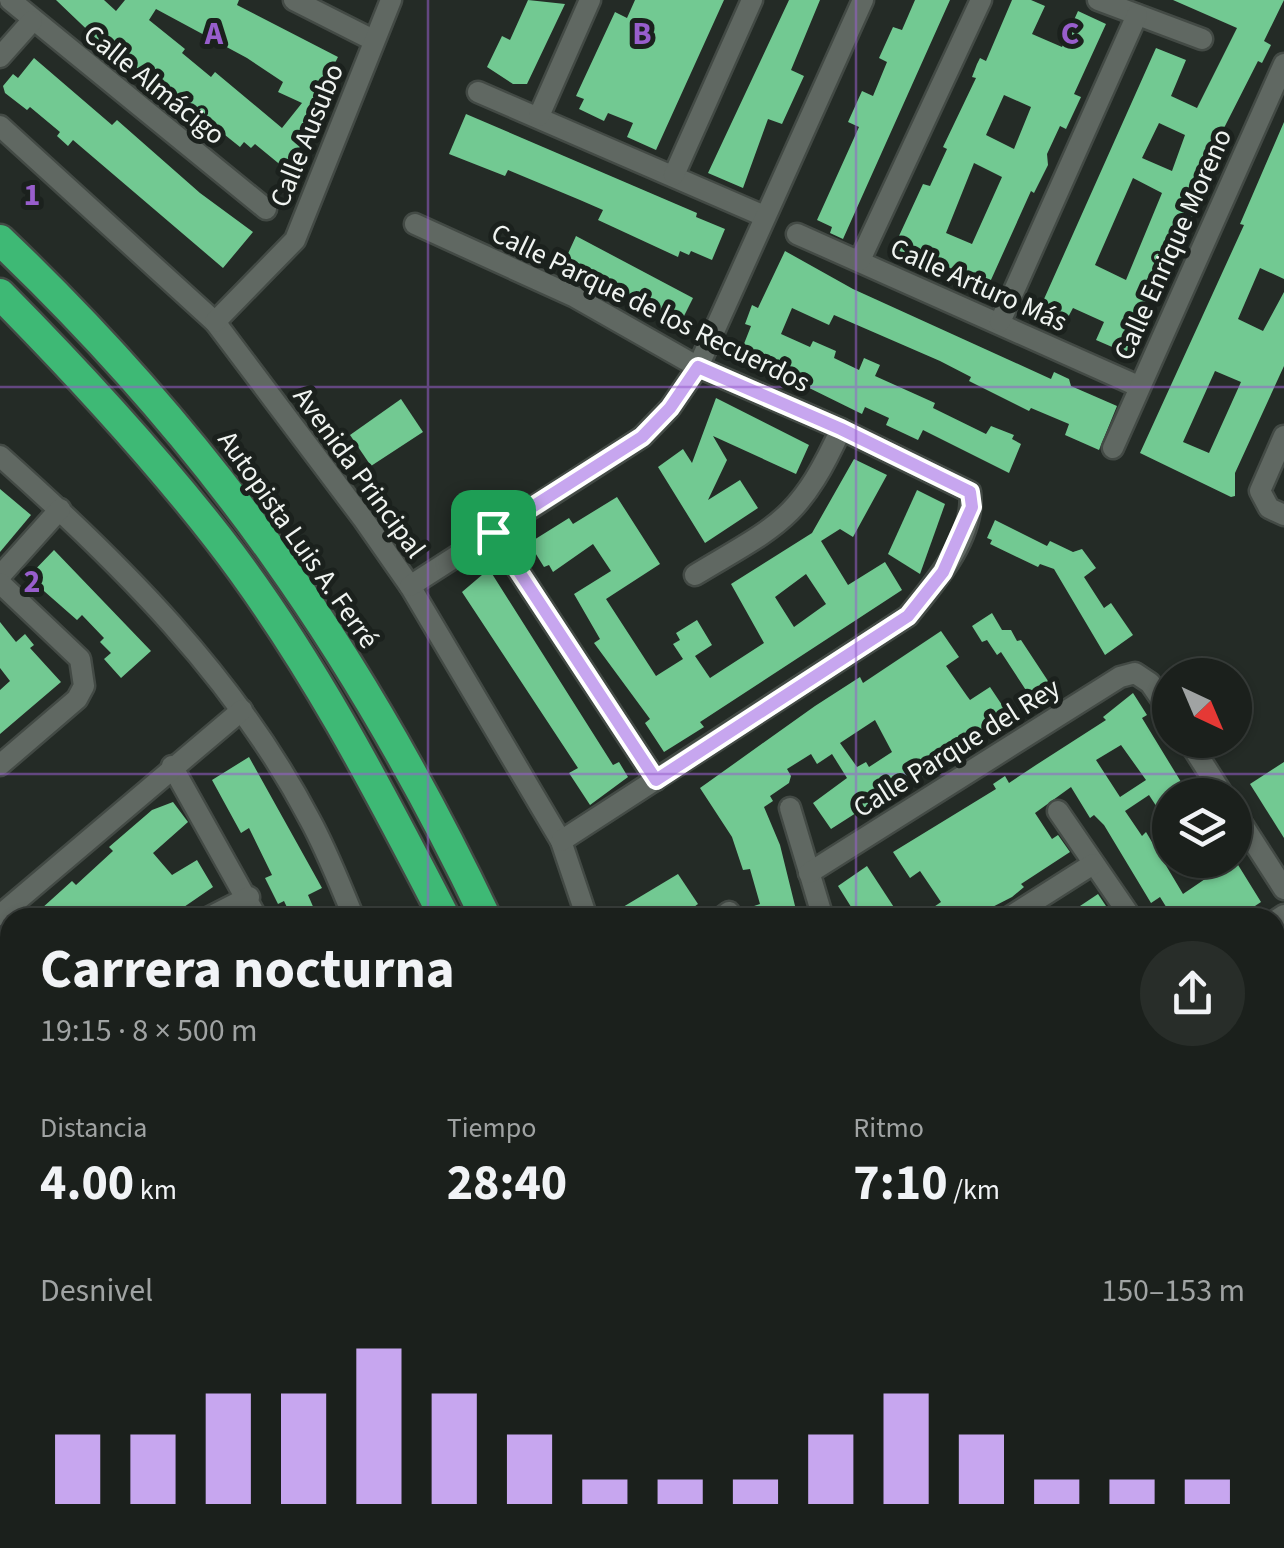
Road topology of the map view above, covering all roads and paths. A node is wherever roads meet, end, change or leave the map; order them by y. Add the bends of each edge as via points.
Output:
1 (10, 0) edge
2 (294, 0) edge
3 (391, 0) edge
4 (590, 0) edge
5 (752, 0) edge
6 (863, 0) edge
7 (982, 0) edge
8 (1098, 0) edge
9 (1137, 15) junction
10 (32, 21) junction
11 (373, 40) junction
12 (1202, 40) dead end
13 (0, 57) edge
14 (1284, 64) edge
15 (478, 92) dead end
16 (538, 116) junction
17 (0, 126) edge
18 (674, 175) junction
19 (266, 209) dead end
20 (764, 216) junction
21 (415, 224) dead end
22 (797, 234) dead end
23 (0, 240) edge
24 (860, 260) junction
25 (0, 294) edge
26 (215, 322) junction
27 (1000, 322) junction
28 (698, 367) junction
29 (1138, 386) junction
30 (841, 429) junction
31 (1284, 436) edge
32 (1113, 448) dead end
33 (0, 456) edge
34 (60, 510) junction
35 (1276, 511) edge
36 (493, 532) junction
37 (695, 574) dead end
38 (0, 580) edge
39 (410, 586) junction
40 (1152, 686) edge
41 (242, 710) junction
42 (0, 766) edge
43 (172, 766) junction
44 (656, 780) junction
45 (790, 808) dead end
46 (1058, 811) dead end
47 (1252, 840) edge
48 (560, 841) junction
49 (1092, 864) junction
50 (809, 873) junction
51 (1284, 890) edge
52 (248, 897) junction
53 (7, 908) edge
54 (227, 908) edge
55 (253, 908) edge
56 (350, 908) edge
57 (440, 908) edge
58 (481, 908) edge
59 (583, 908) edge
60 (820, 908) edge
61 (1024, 908) edge
62 (1124, 908) edge

1 - 10 street, Calle Almácigo
2 - 11 street
3 - 11 street, Calle Ausubo
4 - 16 street
5 - 18 street
6 - 20 street
7 - 24 street
8 - 9 street
9 - 12 street
9 - 27 street
10 - 13 street
10 - 19 street, Calle Almácigo
11 - 26 street, Calle Ausubo via 294,240
14 - 29 street, Calle Enrique Moreno
15 - 16 street
16 - 18 street
17 - 26 street, Avenida Principal
18 - 20 street
20 - 28 street
21 - 28 street, Calle Parque de los Recuerdos via 575,297
22 - 24 street, Calle Arturo Más
23 - 58 highway, Autopista Luis A. Ferré via 119,359 250,516 376,708
24 - 27 street, Calle Arturo Más
25 - 57 highway via 95,391 220,542 292,646
26 - 39 street, Avenida Principal
27 - 29 street, Calle Arturo Más
28 - 30 street, Calle Parque de los Recuerdos
28 - 36 street via 642,437
29 - 32 street, Calle Enrique Moreno
30 - 37 street via 806,498 784,521
30 - 44 street, Calle Parque de los Recuerdos via 970,492 972,507 943,572 908,616
31 - 35 street via 1260,491
33 - 34 street
34 - 38 street
34 - 41 street via 162,612
36 - 39 street
36 - 44 street
38 - 42 street via 80,660 84,686
39 - 48 street, Avenida Principal
40 - 50 street, Calle Parque del Rey via 1135,673 1120,676
41 - 43 street
41 - 56 street via 310,819
43 - 52 street
43 - 53 street
44 - 48 street
45 - 50 street
46 - 49 street
47 - 51 street
48 - 59 street, Avenida Principal
49 - 61 street
49 - 62 street
50 - 60 street
52 - 54 street
52 - 55 street

